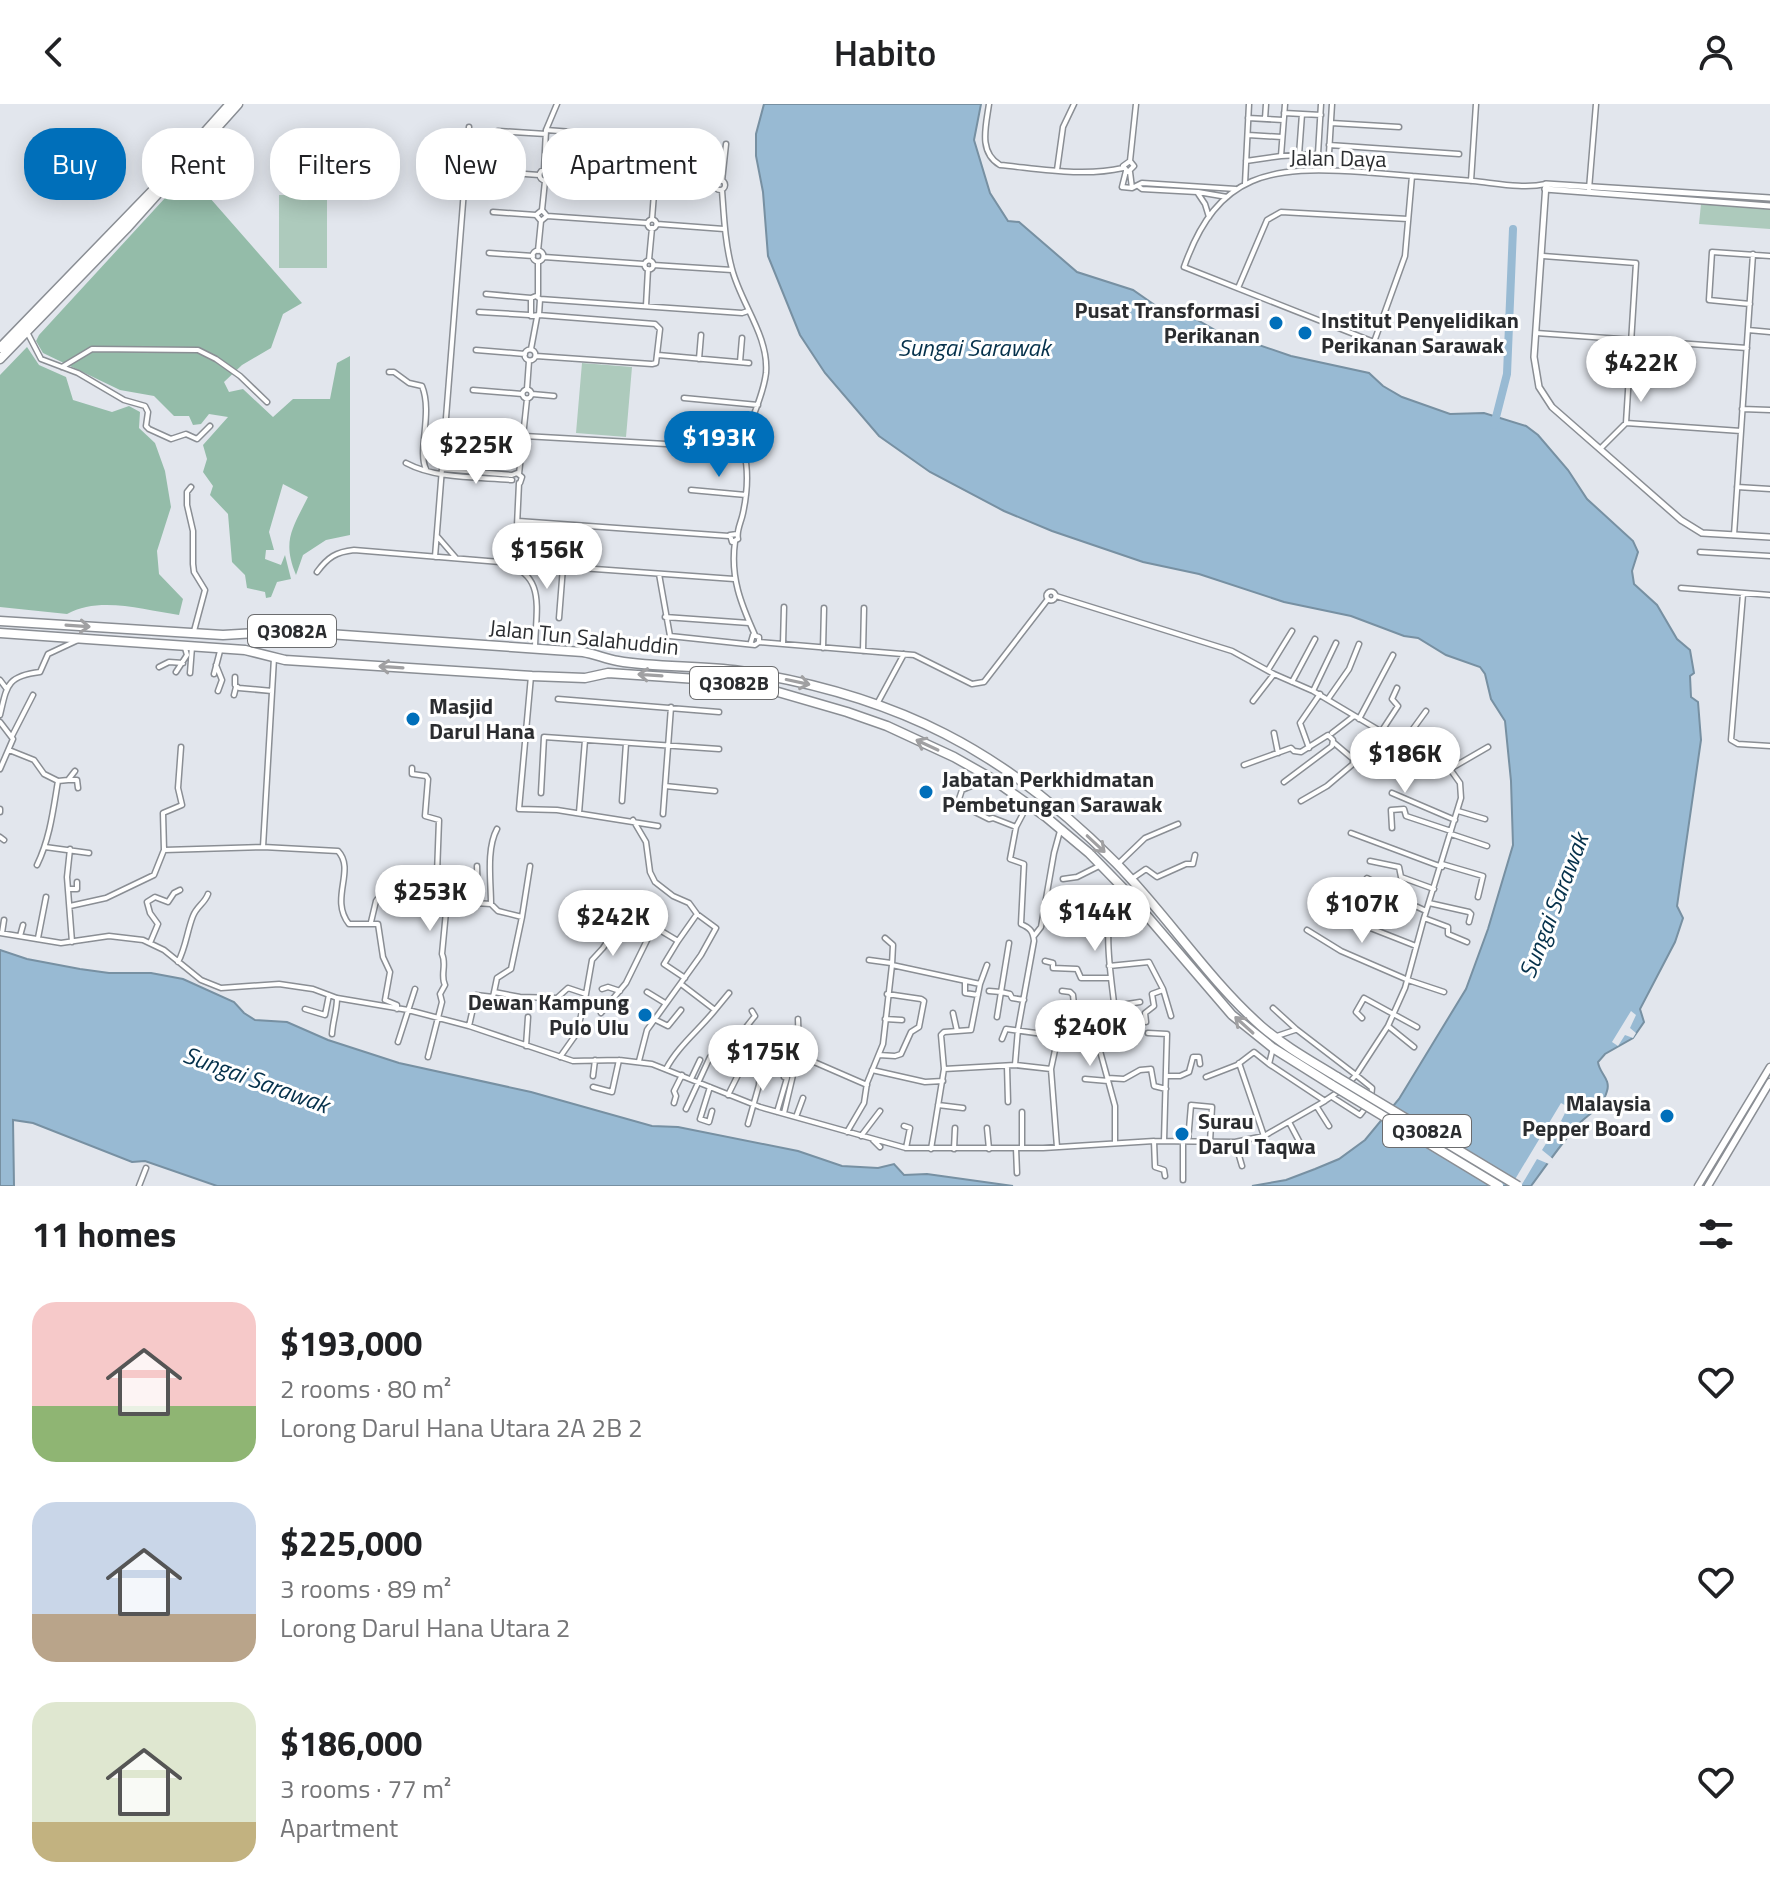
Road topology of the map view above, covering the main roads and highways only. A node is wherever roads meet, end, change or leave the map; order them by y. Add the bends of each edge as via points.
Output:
1 (230, 104) edge
2 (238, 104) edge
3 (0, 348) edge
4 (0, 359) edge
5 (0, 621) edge
6 (0, 633) edge
7 (961, 741) junction
8 (954, 757) junction
9 (1770, 1067) edge
10 (1334, 1081) junction
11 (1770, 1082) edge
12 (1499, 1186) edge
13 (1518, 1186) edge
14 (1698, 1186) edge
15 (1708, 1186) edge

1 - 3 highway
2 - 4 highway
5 -> 7 highway, Jalan Tun Salahuddin / Q3082A via 223,635 286,631 583,652 618,661 735,670 877,704
8 -> 6 highway, Jalan Tun Salahuddin / Q3082B via 887,726 761,687 608,673 585,678 532,676
7 - 8 highway via 964,751
7 -> 10 highway, Jalan Tun Salahuddin / Q3082A via 1013,773 1068,818 1131,879 1239,1004
10 -> 8 highway, Jalan Tun Salahuddin / Q3082B via 1253,1033 1101,866 1028,804
9 - 14 main road
10 - 12 highway, Jalan Tun Salahuddin, bridge
10 - 13 highway, Jalan Tun Salahuddin / Q3082A, bridge
11 - 15 main road

